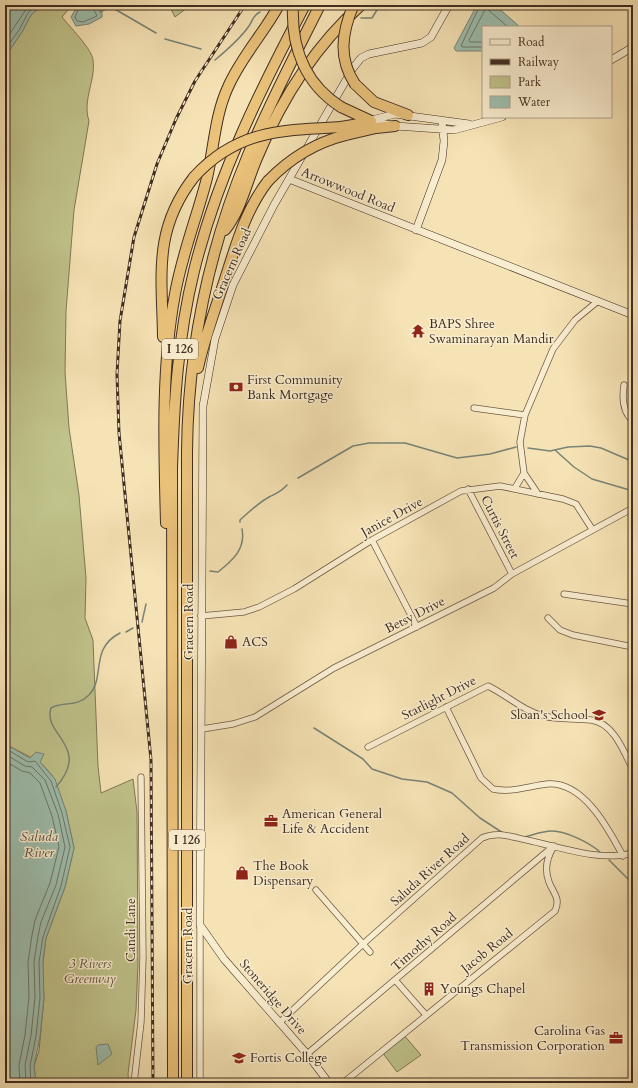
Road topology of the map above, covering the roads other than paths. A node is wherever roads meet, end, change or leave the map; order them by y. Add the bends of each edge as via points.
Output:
1 (279, 5) edge
2 (294, 5) edge
3 (304, 5) edge
4 (320, 5) edge
5 (353, 5) edge
6 (361, 5) edge
7 (448, 5) edge
8 (633, 48) edge
9 (612, 59) edge
10 (408, 115) junction
11 (498, 118) edge
12 (371, 121) junction
13 (442, 122) junction
14 (472, 124) junction
15 (395, 126) junction
16 (443, 130) junction
17 (343, 131) junction
18 (289, 179) junction
19 (416, 230) junction
20 (221, 235) junction
21 (598, 301) junction
22 (633, 315) edge
23 (624, 385) dead end
24 (474, 408) dead end
25 (525, 415) junction
26 (188, 421) junction
27 (633, 421) edge
28 (164, 422) junction
29 (524, 473) junction
30 (515, 488) junction
31 (468, 489) junction
32 (538, 494) junction
33 (633, 508) edge
34 (592, 529) junction
35 (372, 540) junction
36 (512, 574) junction
37 (564, 594) dead end
38 (633, 604) edge
39 (201, 616) junction
40 (548, 618) dead end
41 (417, 627) junction
42 (633, 647) edge
43 (446, 707) junction
44 (173, 717) junction
45 (202, 729) junction
46 (368, 747) dead end
47 (633, 770) edge
48 (140, 777) dead end
49 (554, 846) junction
50 (633, 853) edge
51 (624, 856) junction
52 (316, 890) dead end
53 (200, 925) junction
54 (363, 944) junction
55 (370, 952) dead end
56 (396, 981) junction
57 (426, 1015) junction
58 (279, 1023) junction
59 (307, 1054) junction
60 (134, 1083) edge
61 (173, 1083) edge
62 (187, 1083) edge
63 (200, 1083) edge
64 (329, 1083) edge
65 (343, 1083) edge

1 - 28 highway via 234,74 220,108 207,178 175,294 170,325
2 - 12 highway, bridge via 292,17 296,48 306,71 322,92 342,107
3 - 44 highway, I 126 via 251,111 215,200 194,272 184,320 175,390 172,470
4 - 20 highway, I 126 via 248,155
5 - 10 highway, bridge via 342,46 345,64 355,84 374,102
6 - 20 highway via 322,46 282,104 256,158 232,221
7 - 18 street, Arrowwood Road via 431,37 422,42 378,51 361,58 324,116
8 - 9 street
10 - 12 street via 387,115
10 - 13 street
11 - 14 street
12 - 15 street
12 - 17 highway
13 - 14 street
13 - 16 street
14 - 16 street via 454,130
15 - 16 street
15 - 17 highway
16 - 19 street via 444,151 441,164
17 - 26 highway, bridge via 300,153 285,164 268,181 249,210 203,347
17 - 28 highway, bridge via 290,129 257,135 240,142 220,153 194,177 174,209 164,242 162,277
18 - 19 street, Arrowwood Road
18 - 39 street, Gracern Road via 252,243 233,285 210,363 202,421
19 - 21 street, Arrowwood Road
20 - 26 highway, I 126 via 203,299 191,379
21 - 22 street, Arrowwood Road
21 - 25 street via 575,320 553,349
23 - 27 street via 623,404
24 - 25 street
25 - 29 street via 520,442
26 - 62 highway, I 126
28 - 44 highway via 168,619
29 - 30 street
29 - 32 street
30 - 31 street, Janice Drive via 500,486
30 - 32 street, Janice Drive
31 - 35 street, Janice Drive
31 - 36 street, Curtis Street
32 - 34 street, Janice Drive via 576,504
33 - 34 street, Betsy Drive
34 - 36 street, Betsy Drive
35 - 39 street, Janice Drive via 294,589 259,607 244,612
35 - 41 street
36 - 41 street, Betsy Drive via 494,588
37 - 38 street
39 - 45 street, Gracern Road
40 - 42 street via 560,630 573,636
41 - 45 street, Betsy Drive via 334,668 255,717
43 - 46 street, Starlight Drive
43 - 47 street, Starlight Drive via 488,686 520,707 544,716 593,720 615,735
43 - 51 street via 481,778 493,789 514,791 550,784 570,790 597,812
44 - 61 highway, I 126
45 - 53 street, Gracern Road
48 - 60 street, Candi Lane via 143,957 141,1022
49 - 51 street, Saluda River Road via 595,855
49 - 54 street, Saluda River Road via 496,834 482,838
49 - 56 street, Timothy Road
49 - 57 street, Jacob Road via 548,856 546,867 549,883 558,898 555,911
50 - 51 street, Saluda River Road
52 - 54 street
53 - 58 street, Stoneridge Drive via 224,959
53 - 63 street, Gracern Road
54 - 55 street
54 - 58 street, Saluda River Road
56 - 57 street
56 - 59 street, Timothy Road
57 - 65 street, Jacob Road
58 - 59 street, Stoneridge Drive
59 - 64 street, Stoneridge Drive

